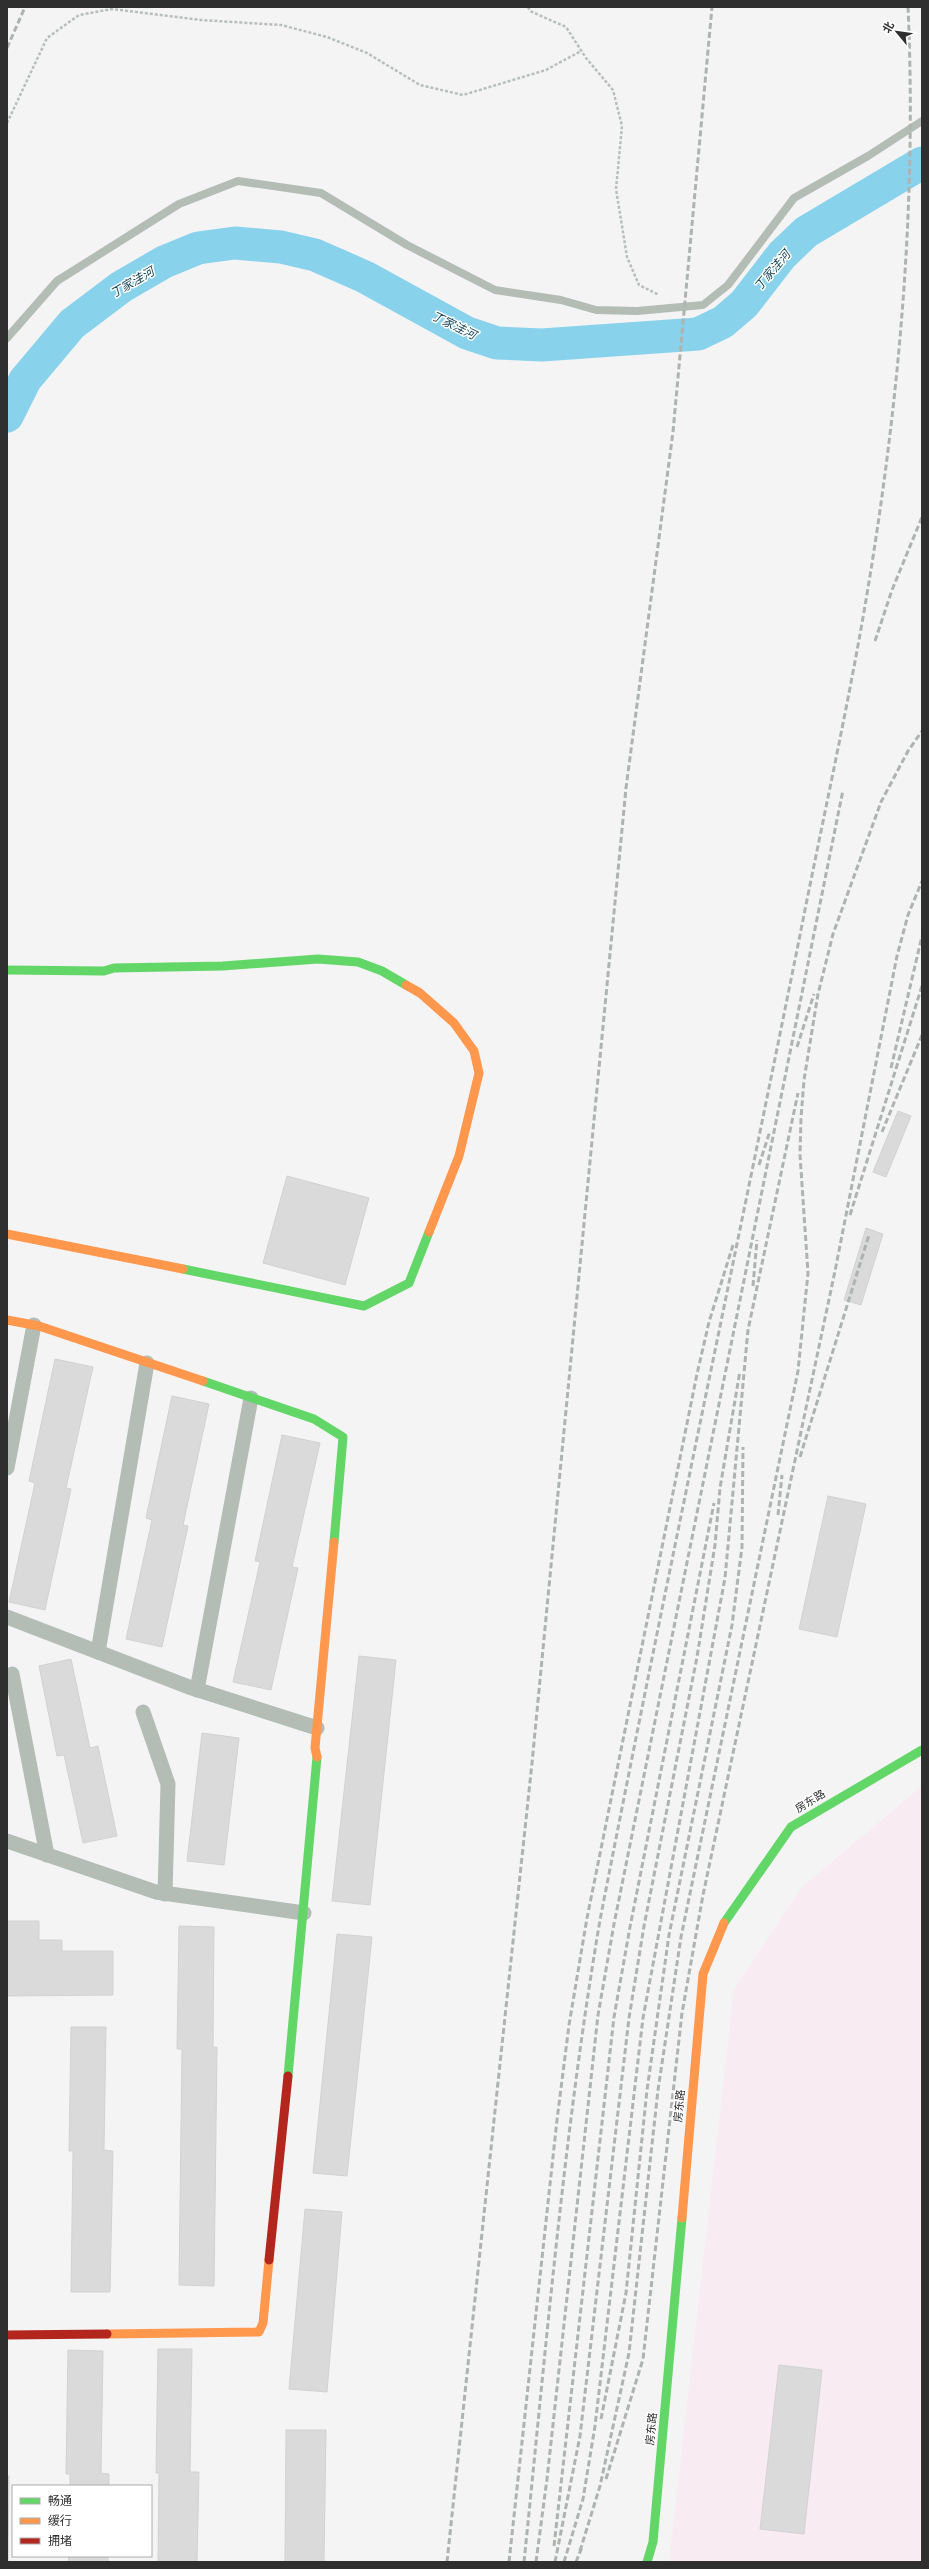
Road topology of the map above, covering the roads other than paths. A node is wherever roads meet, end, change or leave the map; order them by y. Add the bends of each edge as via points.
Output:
1 (922, 121) edge
2 (7, 338) edge
3 (7, 970) edge
4 (7, 1234) edge
5 (7, 1320) edge
6 (34, 1325) junction
7 (147, 1362) junction
8 (251, 1398) junction
9 (7, 1468) edge
10 (7, 1618) edge
11 (98, 1652) junction
12 (12, 1674) dead end
13 (197, 1690) junction
14 (143, 1712) dead end
15 (317, 1728) junction
16 (922, 1750) edge
17 (7, 1841) edge
18 (46, 1855) junction
19 (165, 1894) junction
20 (304, 1913) junction
21 (7, 2335) edge
22 (647, 2562) edge

1 - 2 lane via 868,156 794,198 728,285 703,305 637,311 596,310 562,300 495,290 407,245 321,193 238,181 179,204 57,281
3 - 4 street via 104,971 114,968 223,966 318,959 358,962 382,971 420,993 454,1023 474,1051 479,1073 459,1156 409,1283 364,1306
5 - 6 street
6 - 7 street
6 - 9 street
7 - 8 street
7 - 11 street
8 - 13 street
8 - 15 street via 314,1420 343,1437
10 - 11 street
11 - 13 street
12 - 18 street
13 - 15 street
14 - 19 street via 168,1784
15 - 20 street
16 - 22 street, 房东路 via 791,1827 727,1917 703,1974 653,2542
17 - 18 street
18 - 19 street
19 - 20 street
20 - 21 street via 263,2322 259,2332

